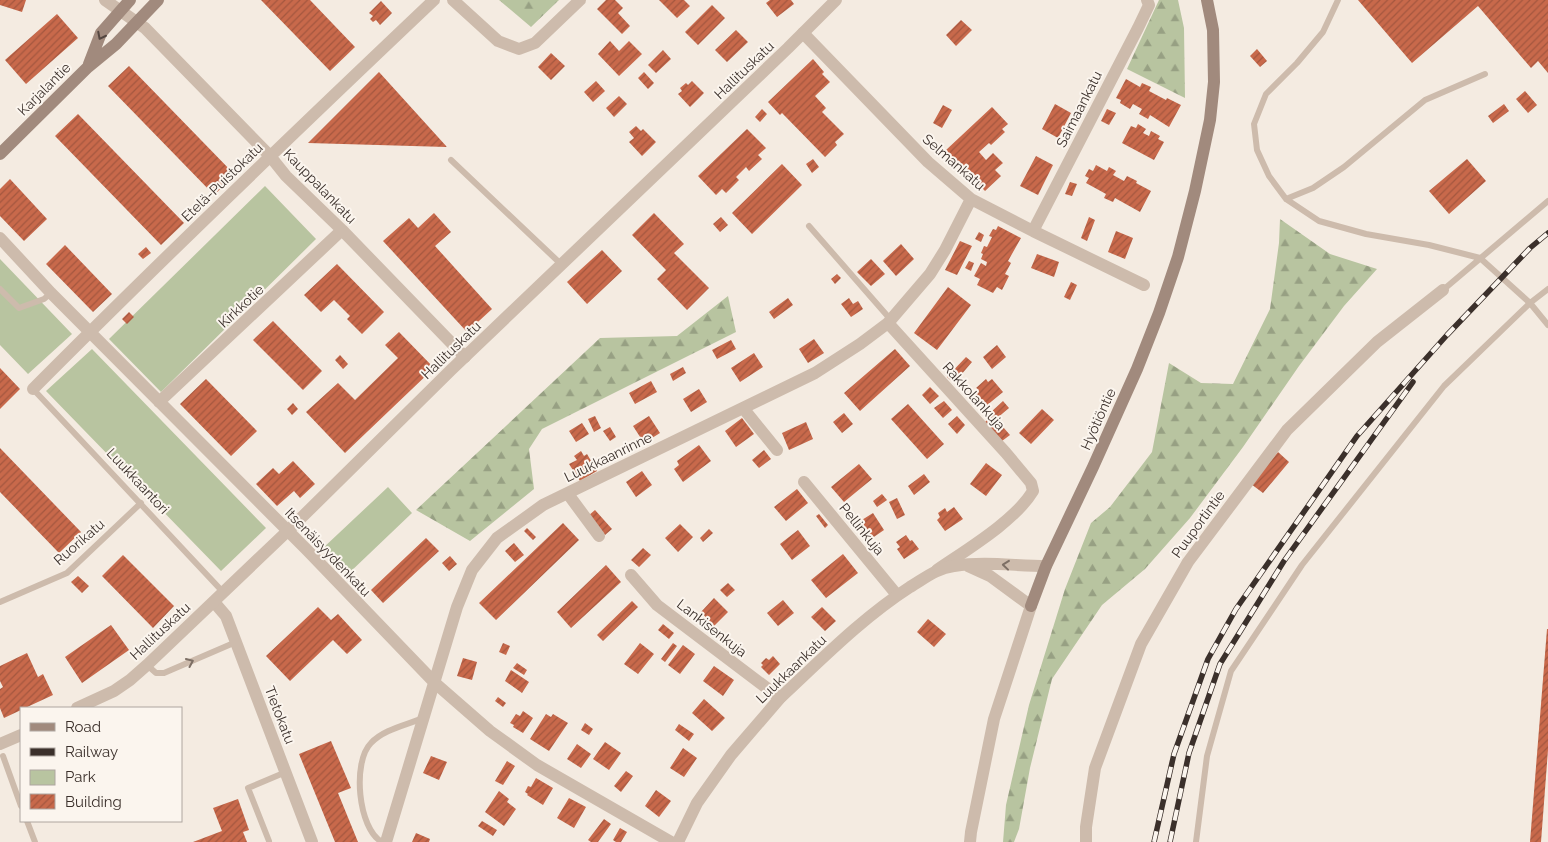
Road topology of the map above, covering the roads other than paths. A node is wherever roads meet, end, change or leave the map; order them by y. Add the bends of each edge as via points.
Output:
1 (105, 0) edge
2 (130, 0) edge
3 (158, 0) edge
4 (434, 0) edge
5 (453, 0) edge
6 (580, 0) edge
7 (836, 0) edge
8 (1147, 0) edge
9 (1207, 0) edge
10 (1338, 0) edge
11 (120, 10) junction
12 (136, 21) junction
13 (803, 33) junction
14 (88, 66) junction
15 (1485, 74) dead end
16 (0, 154) edge
17 (270, 156) junction
18 (452, 160) dead end
19 (971, 199) junction
20 (1286, 199) junction
21 (1548, 201) edge
22 (809, 226) dead end
23 (342, 230) junction
24 (1033, 232) junction
25 (0, 238) edge
26 (1480, 258) junction
27 (562, 265) junction
28 (1144, 284) dead end
29 (0, 289) edge
30 (1548, 289) edge
31 (1443, 290) joint
32 (51, 293) junction
33 (1530, 303) junction
34 (890, 322) junction
35 (1548, 325) edge
36 (90, 332) junction
37 (465, 357) junction
38 (33, 389) joint
39 (159, 402) junction
40 (743, 408) junction
41 (777, 450) dead end
42 (804, 482) dead end
43 (568, 494) junction
44 (141, 504) junction
45 (287, 531) junction
46 (599, 536) dead end
47 (966, 565) junction
48 (1046, 566) junction
49 (936, 571) junction
50 (631, 575) dead end
51 (223, 592) junction
52 (897, 595) junction
53 (0, 602) edge
54 (214, 602) junction
55 (1031, 606) junction
56 (236, 642) junction
57 (147, 665) junction
58 (435, 683) junction
59 (780, 698) junction
60 (79, 707) edge
61 (425, 717) junction
62 (20, 736) edge
63 (1, 750) edge
64 (286, 772) junction
65 (20, 803) edge
66 (27, 822) edge
67 (269, 840) dead end
68 (35, 842) edge
69 (312, 842) edge
70 (382, 842) edge
71 (386, 842) edge
72 (671, 842) edge
73 (678, 842) edge
74 (970, 842) edge
75 (1086, 842) edge
76 (1196, 842) edge

1 - 11 street, Kauppalankatu
2 - 11 main road, Karjalantie
3 - 12 main road, Karjalantie
4 - 17 street, Etelä-Puistokatu
5 - 6 street via 498,41 519,49 535,43
7 - 13 street, Hallituskatu
8 - 24 street, Saimaankatu via 1149,5 1138,28
9 - 48 main road, Hyötiöntie via 1213,30 1214,82 1210,120 1178,257 1137,369
10 - 20 lane via 1323,32 1266,94 1254,124 1257,150
11 - 12 street, Kauppalankatu
11 -> 14 main road, Karjalantie via 101,33
12 - 14 main road, Karjalantie via 116,44
12 - 17 street, Kauppalankatu
13 - 19 street, Selmankatu via 928,162
13 - 27 street, Hallituskatu
14 - 16 main road, Karjalantie
15 - 20 lane via 1425,100 1344,167 1313,188
17 - 23 street, Kauppalankatu
17 - 36 street, Etelä-Puistokatu
18 - 27 lane
19 - 24 street, Selmankatu
19 - 34 street, Luukkaanrinne via 930,274
20 - 26 lane via 1319,221
21 - 26 lane
22 - 34 lane
23 - 37 street, Kauppalankatu
23 - 39 street, Kirkkotie
24 - 28 street, Selmankatu
25 - 32 street, Itsenäisyydenkatu
26 - 31 lane
26 - 33 lane
27 - 37 street, Hallituskatu
29 - 32 lane via 19,308
30 - 33 lane
31 - 75 street, Puuportintie via 1378,342 1287,430 1188,562 1141,644 1095,768
32 - 36 street, Itsenäisyydenkatu
33 - 35 lane
33 - 76 lane via 1444,386 1302,565 1231,671 1207,756
34 - 40 street, Luukkaanrinne via 815,373
34 - 49 street, Rakkolankuja via 1006,453 1031,483 1033,491 1011,516
36 - 38 street, Etelä-Puistokatu
36 - 39 street, Itsenäisyydenkatu
37 - 45 street, Hallituskatu
38 - 44 lane, Luukkaantori
39 - 45 street, Itsenäisyydenkatu
40 - 41 street
40 - 43 street, Luukkaanrinne
42 - 52 street, Pellinkuja
43 - 46 street
43 - 58 street, Luukkaanrinne via 543,505 497,538 472,570 457,607
44 - 51 lane, Luukkaantori
44 - 53 lane, Ruorikatu via 67,573
45 - 51 street, Hallituskatu
45 - 58 street, Itsenäisyydenkatu
48 -> 47 street, Luukkaankatu
47 - 49 street, Luukkaankatu
47 - 55 street via 990,576
48 - 55 main road, Hyötiöntie
49 - 52 street, Luukkaankatu
50 - 59 street, Lankisenkuja via 657,605
51 - 54 street, Hallituskatu
52 - 59 street, Luukkaankatu via 860,624
54 - 56 street, Tietokatu via 226,616
54 - 57 street, Hallituskatu
55 - 74 street, Hyötiöntie via 994,719
57 -> 56 lane via 156,673 164,674
56 - 64 street, Tietokatu
57 - 60 street, Hallituskatu via 114,691
58 - 61 street, Luukkaanrinne
58 - 72 street, Itsenäisyydenkatu via 537,765
59 - 73 street, Luukkaankatu via 697,803
61 - 70 lane via 385,733 370,743 363,758 359,780 362,812 374,835
61 - 71 street, Luukkaanrinne
62 - 63 street
63 - 65 lane
64 - 67 lane via 248,788
64 - 69 street, Tietokatu
66 - 68 lane

